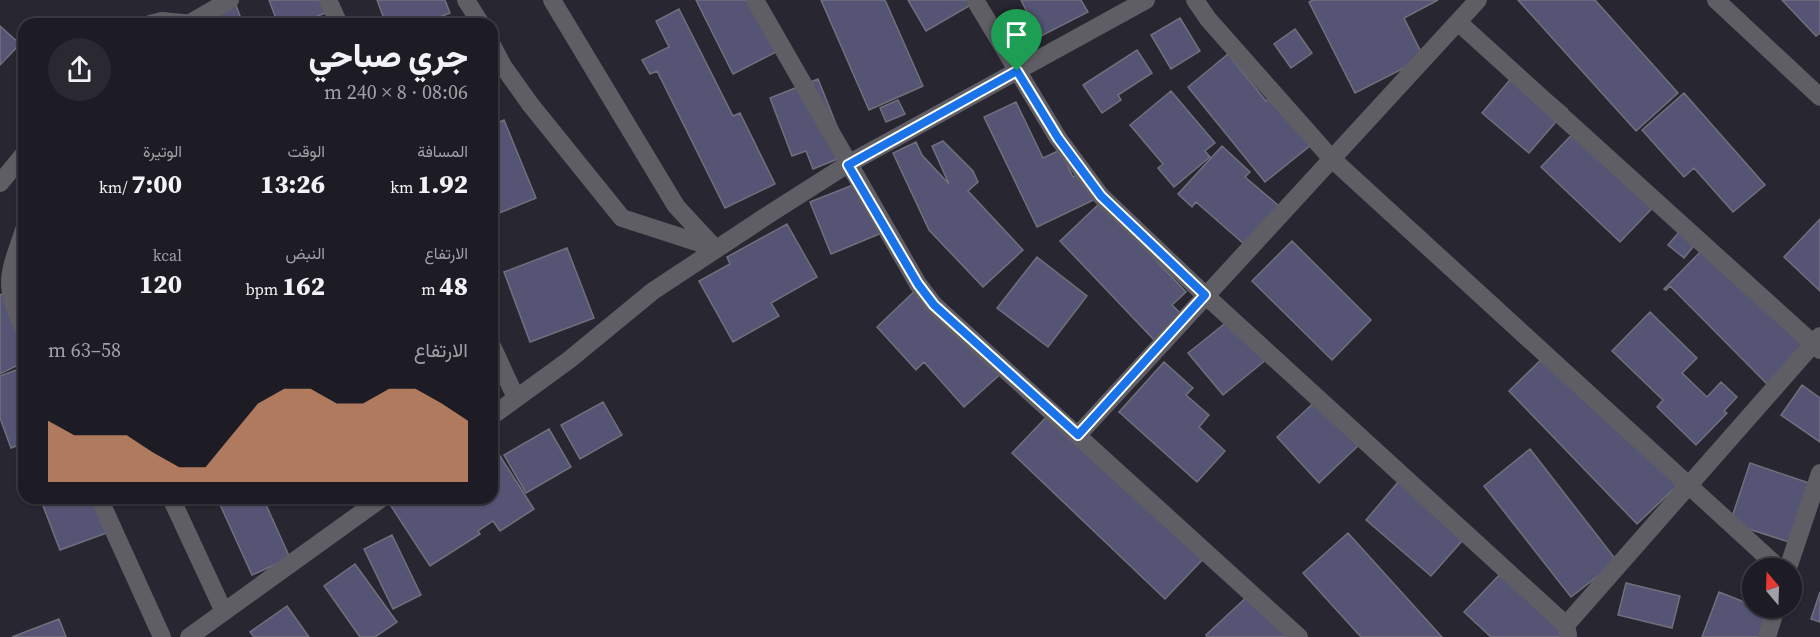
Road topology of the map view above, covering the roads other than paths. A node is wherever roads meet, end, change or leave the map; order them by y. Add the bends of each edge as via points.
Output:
1 (230, 0) edge
2 (327, 0) edge
3 (466, 0) edge
4 (552, 0) edge
5 (755, 0) edge
6 (975, 0) edge
7 (1146, 0) edge
8 (1195, 0) edge
9 (1478, 0) edge
10 (1716, 0) edge
11 (199, 18) edge
12 (336, 18) edge
13 (477, 18) edge
14 (1458, 22) junction
15 (498, 57) edge
16 (1017, 71) junction
17 (1820, 97) edge
18 (1331, 158) junction
19 (18, 161) edge
20 (848, 165) junction
21 (0, 183) edge
22 (18, 248) edge
23 (715, 248) junction
24 (1205, 295) junction
25 (18, 316) edge
26 (1818, 343) edge
27 (498, 359) edge
28 (516, 398) junction
29 (498, 412) edge
30 (1078, 435) junction
31 (1820, 473) edge
32 (1688, 484) junction
33 (102, 504) edge
34 (174, 504) edge
35 (357, 506) edge
36 (1768, 558) edge
37 (1791, 558) edge
38 (224, 612) junction
39 (1773, 618) edge
40 (1567, 631) edge
41 (162, 637) edge
42 (189, 637) edge
43 (1299, 637) edge
44 (1767, 637) edge

1 - 11 street
2 - 12 street
3 - 13 street
4 - 23 street via 676,206
5 - 20 street
6 - 16 street
7 - 16 street
8 - 18 street
9 - 14 street
10 - 17 street
14 - 18 street
14 - 26 street
15 - 23 street via 530,104 622,218
16 - 20 street
16 - 24 street via 1058,138 1101,196
18 - 24 street
18 - 32 street
19 - 21 street
20 - 23 street
20 - 30 street via 934,305
22 - 25 street via 8,288
23 - 28 street
24 - 30 street
24 - 40 street
26 - 32 street
27 - 28 street
28 - 29 street
30 - 43 street
31 - 37 street
32 - 36 street
32 - 40 street
33 - 41 street
34 - 38 street
35 - 38 street
38 - 42 street
39 - 44 street

